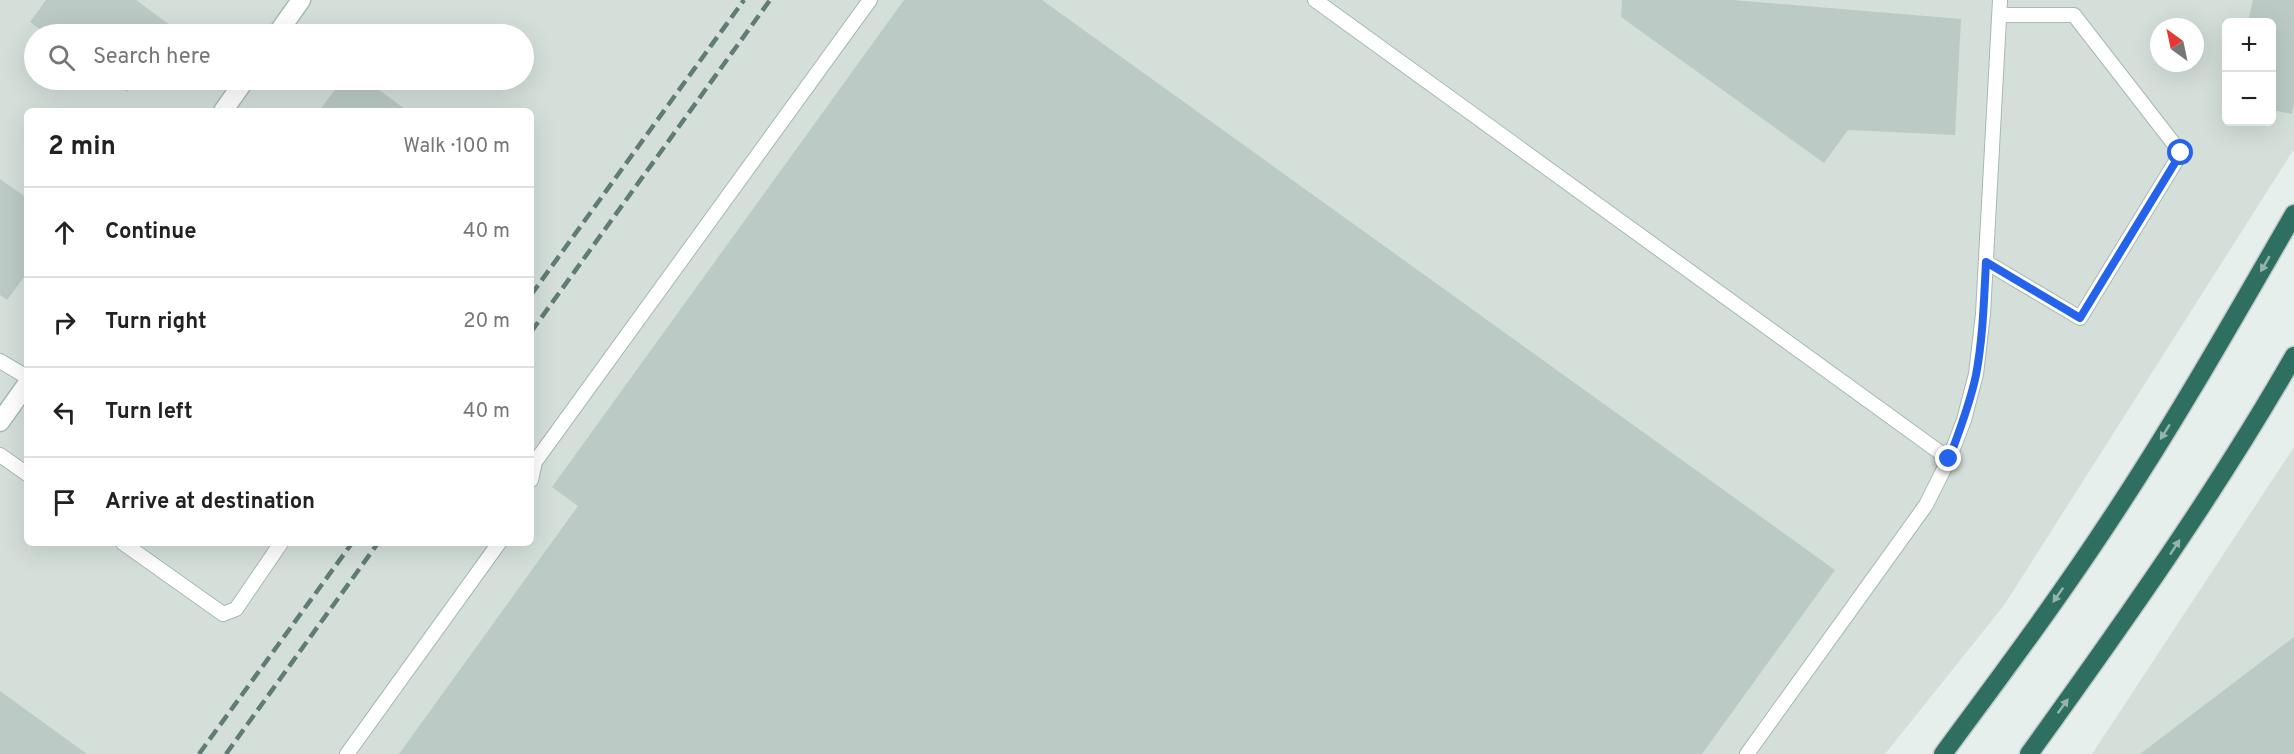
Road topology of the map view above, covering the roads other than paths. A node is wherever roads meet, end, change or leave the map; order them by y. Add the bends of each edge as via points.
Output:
1 (302, 0) edge
2 (870, 0) edge
3 (1315, 0) edge
4 (2000, 0) edge
5 (2000, 15) junction
6 (284, 24) edge
7 (238, 90) edge
8 (225, 108) edge
9 (2294, 214) edge
10 (1986, 262) junction
11 (2294, 356) edge
12 (0, 361) edge
13 (24, 375) edge
14 (24, 388) edge
15 (0, 422) edge
16 (0, 455) edge
17 (1949, 459) junction
18 (534, 466) edge
19 (24, 472) edge
20 (127, 546) edge
21 (279, 546) edge
22 (497, 546) edge
23 (347, 754) edge
24 (1747, 754) edge
25 (1943, 754) edge
26 (2029, 754) edge

1 - 6 main road
2 - 18 lane
3 - 17 lane
4 - 5 lane
5 - 10 lane
5 - 10 lane via 2074,15 2181,153 2080,318
7 - 8 main road
9 -> 25 highway via 2112,517
10 - 17 lane via 1976,375
26 -> 11 highway via 2169,557
12 - 13 lane
14 - 15 main road
16 - 19 lane
17 - 24 lane via 1926,505
20 - 21 lane via 223,614 236,609
22 - 23 lane

